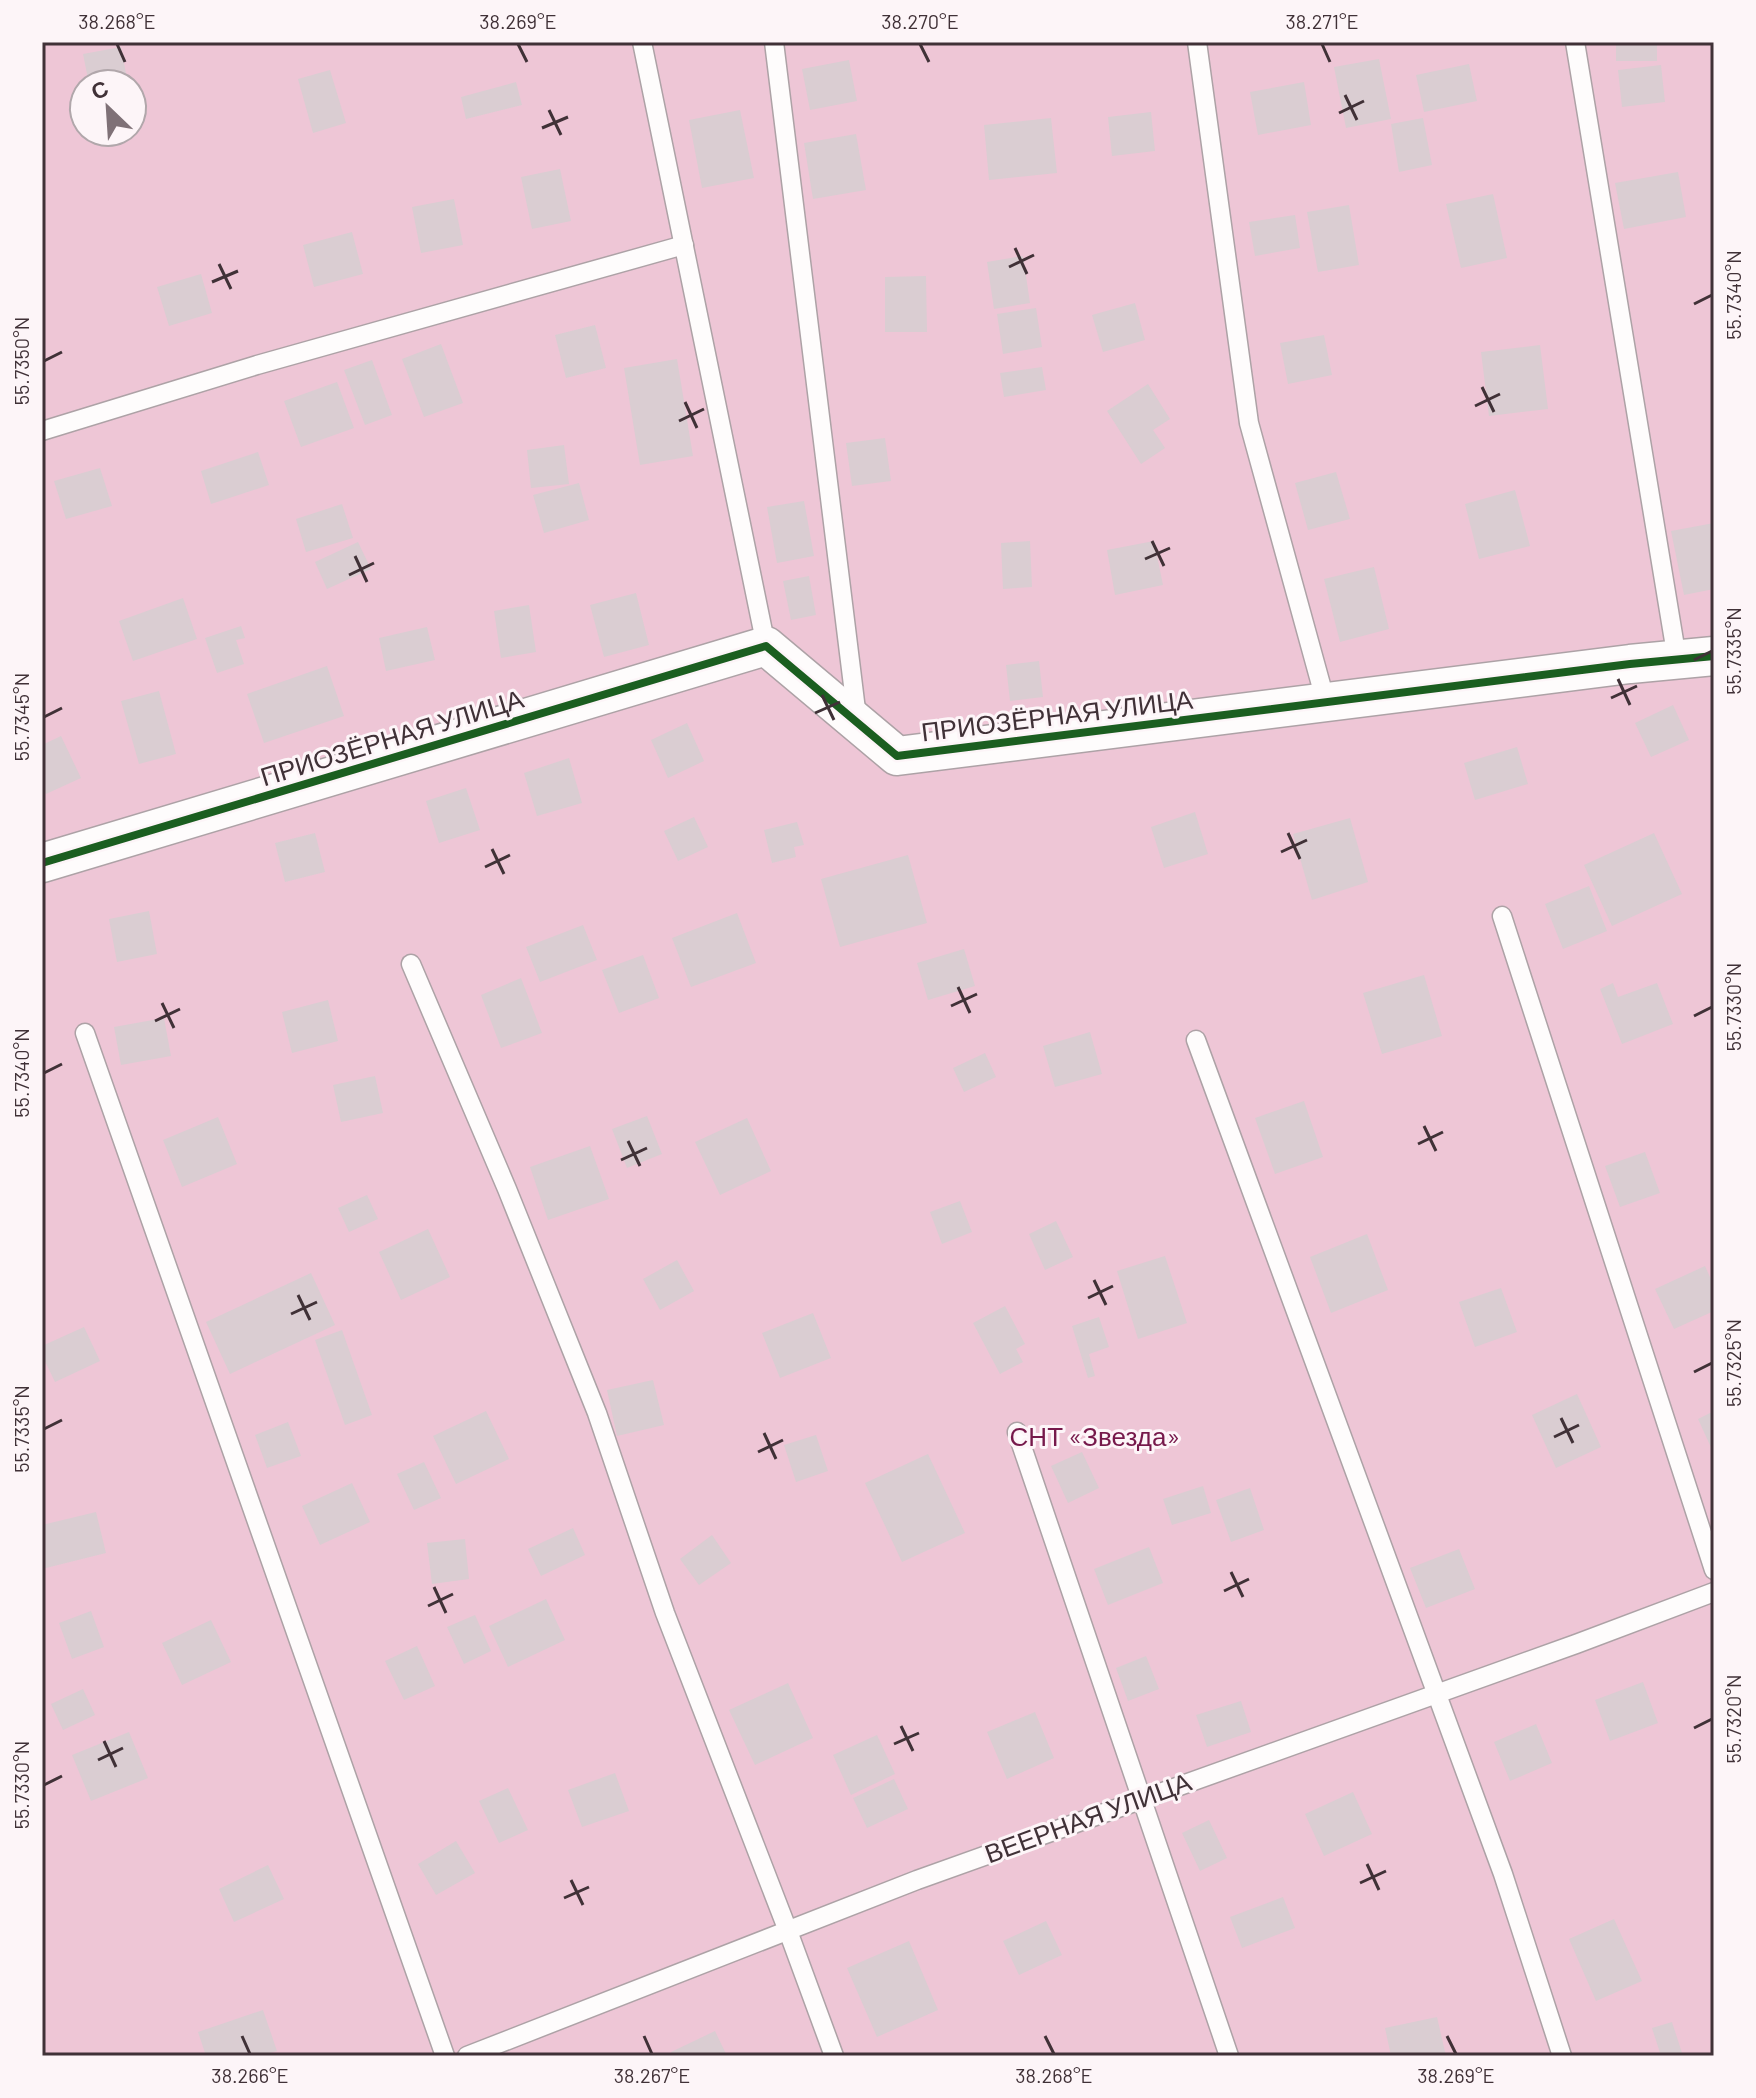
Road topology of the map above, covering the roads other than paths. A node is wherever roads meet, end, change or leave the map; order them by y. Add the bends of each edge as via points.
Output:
1 (642, 42) edge
2 (774, 42) edge
3 (1197, 42) edge
4 (1575, 42) edge
5 (684, 245) junction
6 (42, 431) edge
7 (766, 646) junction
8 (1696, 658) edge
9 (1326, 703) junction
10 (858, 724) junction
11 (42, 863) edge
12 (1502, 916) dead end
13 (411, 964) dead end
14 (85, 1033) dead end
15 (1196, 1040) dead end
16 (1017, 1432) dead end
17 (1714, 1570) edge
18 (1714, 1592) edge
19 (1437, 1694) junction
20 (1141, 1800) junction
21 (788, 1931) junction
22 (445, 2056) edge
23 (467, 2056) edge
24 (834, 2056) edge
25 (1229, 2056) edge
26 (1562, 2056) edge

1 - 5 lane
2 - 10 lane
3 - 9 lane via 1249,423
4 - 8 lane
5 - 6 lane
5 - 7 lane
7 - 10 street, ПРИОЗЁРНАЯ УЛИЦА
7 - 11 street, ПРИОЗЁРНАЯ УЛИЦА
8 - 9 street, ПРИОЗЁРНАЯ УЛИЦА
9 - 10 street, ПРИОЗЁРНАЯ УЛИЦА via 897,756
12 - 17 lane
13 - 21 lane via 597,1413 665,1613
14 - 22 lane
15 - 19 lane
16 - 20 lane
18 - 19 lane, ВЕЕРНАЯ УЛИЦА
19 - 20 lane, ВЕЕРНАЯ УЛИЦА
19 - 26 lane
20 - 21 lane, ВЕЕРНАЯ УЛИЦА
20 - 25 lane
21 - 23 lane, ВЕЕРНАЯ УЛИЦА
21 - 24 lane

